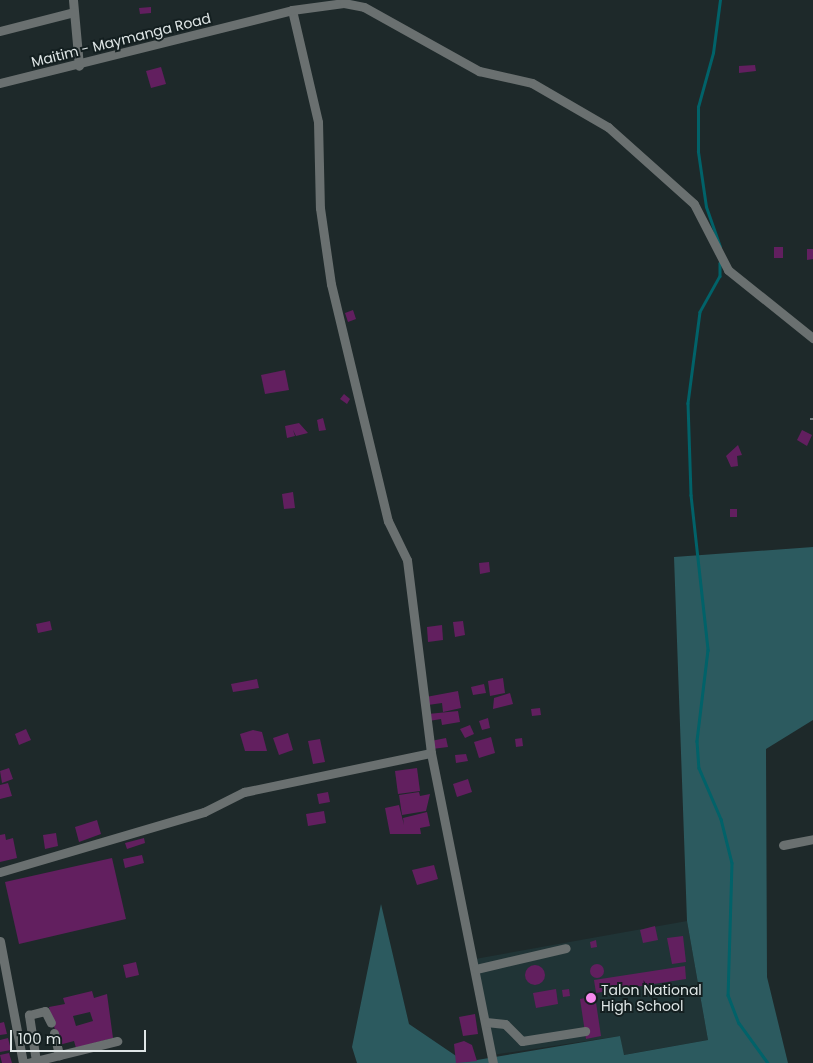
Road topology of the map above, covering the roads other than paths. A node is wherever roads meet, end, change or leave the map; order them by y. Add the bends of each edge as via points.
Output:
1 (73, 0) edge
2 (292, 10) junction
3 (74, 12) junction
4 (0, 31) edge
5 (79, 66) junction
6 (0, 83) edge
7 (813, 338) edge
8 (431, 752) junction
9 (813, 840) edge
10 (783, 845) dead end
11 (0, 872) edge
12 (0, 941) edge
13 (566, 948) dead end
14 (1, 958) edge
15 (476, 969) junction
16 (486, 1022) junction
17 (51, 1023) dead end
18 (585, 1032) dead end
19 (54, 1033) dead end
20 (117, 1042) dead end
21 (59, 1055) junction
22 (32, 1062) edge
23 (23, 1063) edge
24 (493, 1063) edge

1 - 3 street
2 - 5 street, Maitim - Maymanga Road
2 - 7 street, Maitim - Maymanga Road via 344,3 364,7 479,71 550,92 643,154 694,204 725,263
2 - 8 street via 318,122 320,208 331,284 388,521 406,560
3 - 4 street
3 - 5 street
5 - 6 street, Maitim - Maymanga Road
8 - 11 street via 244,792 204,812
8 - 15 street
9 - 10 street
12 - 14 street
13 - 15 street
14 - 23 street
15 - 16 street
16 - 18 street via 505,1024 522,1041
16 - 24 street
17 - 22 street via 46,1011 29,1016
19 - 21 street
20 - 21 street
21 - 22 street

